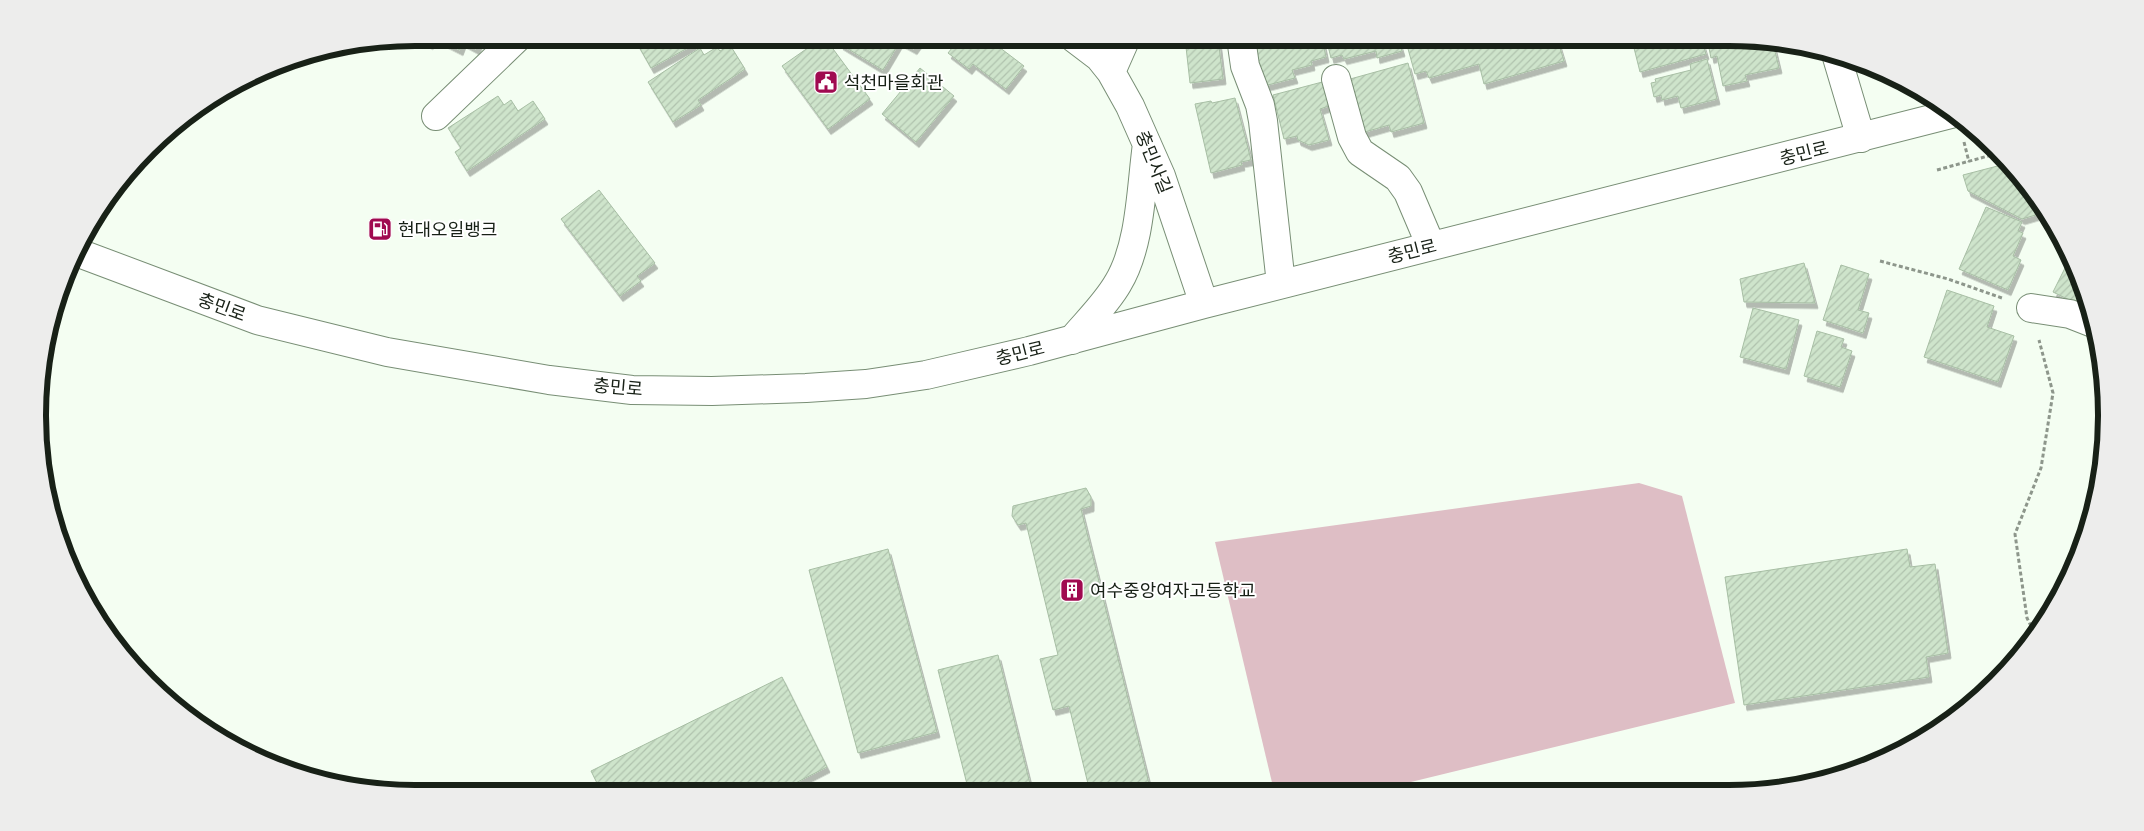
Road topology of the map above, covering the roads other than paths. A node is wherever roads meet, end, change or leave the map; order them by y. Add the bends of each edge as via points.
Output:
1 (509, 46) edge
2 (1085, 46) edge
3 (1122, 46) edge
4 (1241, 46) edge
5 (1839, 64) edge
6 (1111, 72) junction
7 (1336, 80) dead end
8 (436, 116) dead end
9 (1944, 116) edge
10 (1861, 138) junction
11 (1147, 142) junction
12 (1431, 246) junction
13 (83, 255) edge
14 (1281, 284) junction
15 (1204, 304) junction
16 (2030, 308) road end
17 (2085, 320) edge
18 (1072, 340) junction

1 - 8 street
2 - 6 street, 충민사길
3 - 6 street
4 - 14 street via 1263,121
5 - 10 street
6 - 11 street, 충민사길
7 - 12 street via 1356,146 1398,178 1408,192
9 - 10 street, 충민로
10 - 12 street, 충민로
11 - 15 street, 충민사길 via 1174,211
11 - 18 street via 1134,239 1124,272
12 - 14 street, 충민로
13 - 18 street, 충민로 via 257,320 378,350 549,380 632,390 712,391 866,384 926,375
14 - 15 street, 충민로
15 - 18 street, 충민로
16 - 17 street via 2070,314

